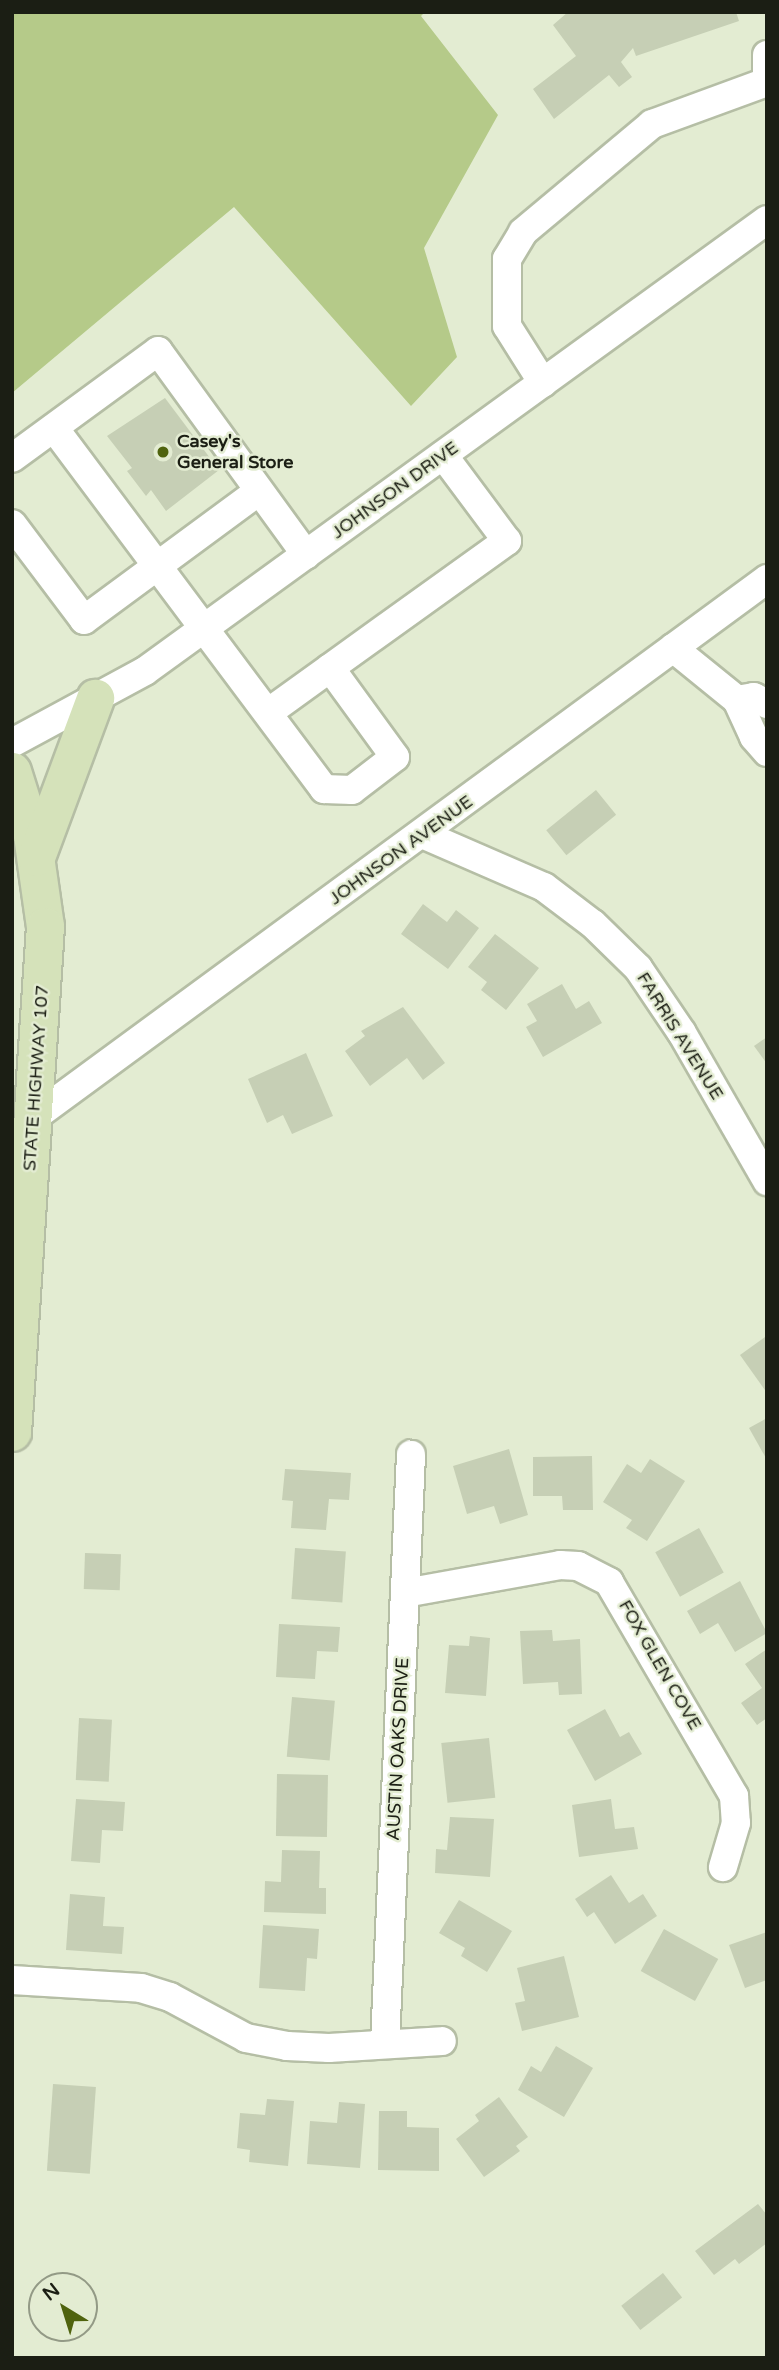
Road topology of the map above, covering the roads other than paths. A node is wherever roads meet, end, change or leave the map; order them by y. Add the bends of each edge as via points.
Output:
1 (767, 55) edge
2 (767, 79) edge
3 (767, 220) edge
4 (542, 383) junction
5 (54, 428) junction
6 (443, 456) junction
7 (12, 458) edge
8 (259, 491) junction
9 (12, 523) edge
10 (306, 555) junction
11 (158, 566) junction
12 (767, 579) edge
13 (206, 627) junction
14 (673, 648) junction
15 (330, 668) junction
16 (95, 698) junction
17 (737, 700) junction
18 (767, 704) edge
19 (269, 712) junction
20 (12, 743) edge
21 (767, 752) edge
22 (12, 771) edge
23 (422, 834) junction
24 (36, 857) junction
25 (33, 1118) junction
26 (767, 1181) edge
27 (12, 1432) edge
28 (411, 1455) dead end
29 (405, 1593) junction
30 (723, 1867) dead end
31 (12, 1980) edge
32 (442, 2041) dead end
33 (385, 2043) junction

1 - 2 street
2 - 4 street via 652,124 523,232 508,259 507,326
3 - 4 street, JOHNSON DRIVE
4 - 6 street, JOHNSON DRIVE
5 - 7 street
5 - 8 street via 158,351
5 - 11 street
6 - 10 street, JOHNSON DRIVE
6 - 15 street via 507,541
8 - 10 street
8 - 11 street
9 - 11 street via 84,620
10 - 13 street, JOHNSON DRIVE
11 - 13 street
12 - 14 street, JOHNSON AVENUE
13 - 16 street, JOHNSON DRIVE via 145,671
13 - 19 street
14 - 17 street
14 - 23 street, JOHNSON AVENUE
15 - 19 street
15 - 19 street via 396,757 352,790 324,789
16 - 20 street, JOHNSON DRIVE
16 - 24 main road
17 - 18 street via 754,697
17 - 21 street via 754,737
22 - 24 main road, STATE HIGHWAY 107
23 - 25 street, JOHNSON AVENUE
23 - 26 street, FARRIS AVENUE via 544,887 593,924 638,968 682,1033
24 - 25 main road, STATE HIGHWAY 107 via 45,926
25 - 27 main road, STATE HIGHWAY 107
28 - 29 street, AUSTIN OAKS DRIVE
29 - 30 street, FOX GLEN COVE via 560,1565 578,1566 608,1582 734,1796 736,1823
29 - 33 street, AUSTIN OAKS DRIVE
31 - 33 street via 141,1988 170,1997 246,2038 287,2046
32 - 33 street

